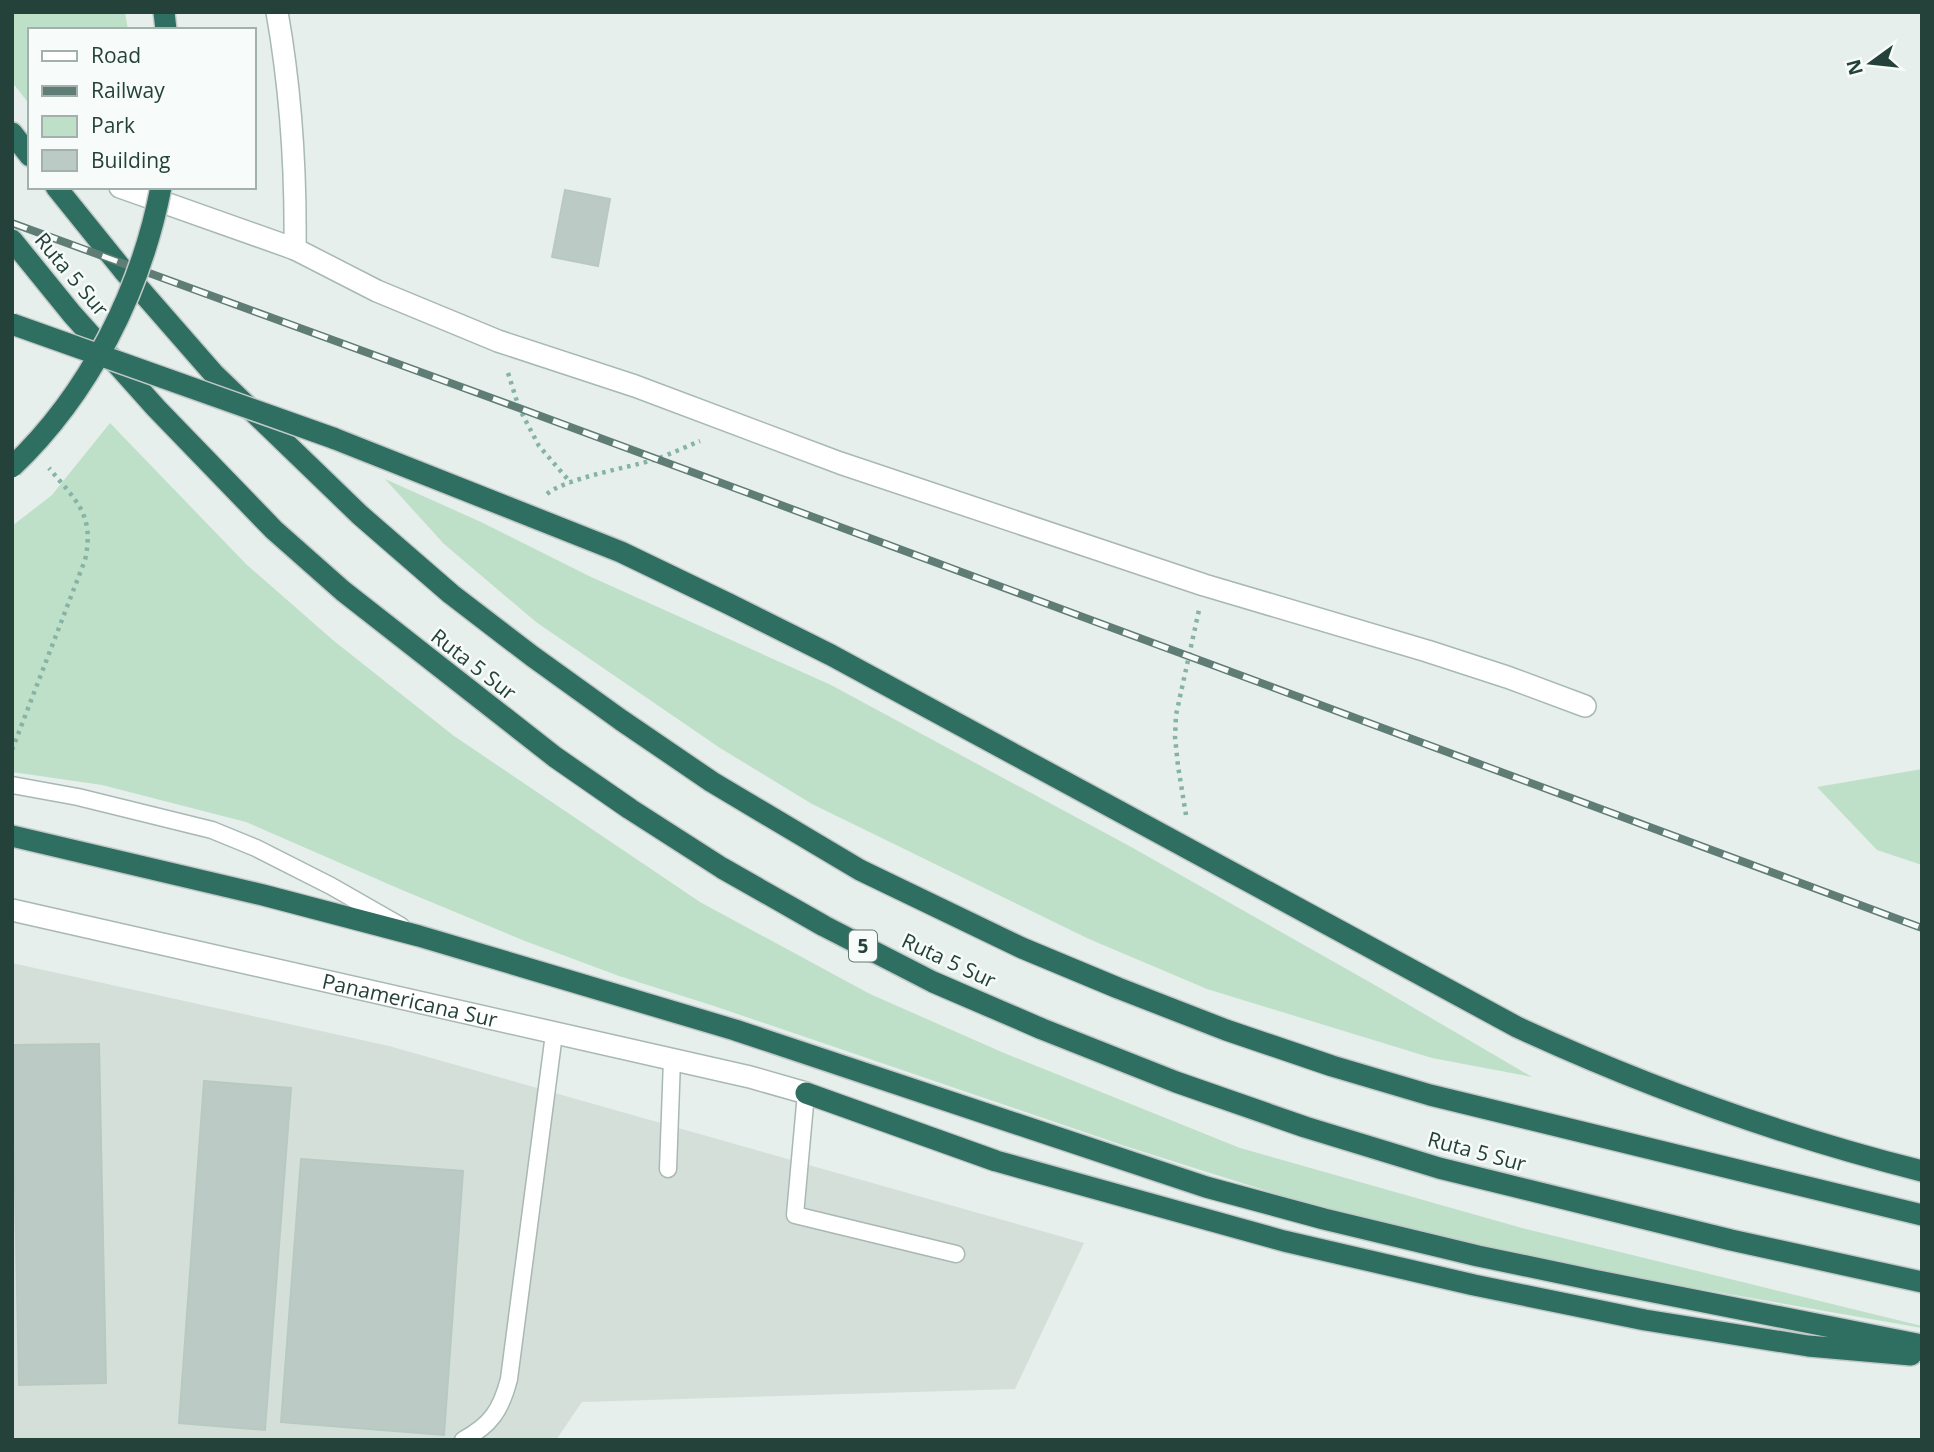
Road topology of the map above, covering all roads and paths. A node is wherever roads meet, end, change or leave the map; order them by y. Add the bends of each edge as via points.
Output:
1 (277, 12) edge
2 (12, 133) edge
3 (28, 153) edge
4 (57, 189) edge
5 (124, 189) edge
6 (160, 189) edge
7 (12, 240) edge
8 (295, 249) junction
9 (12, 324) edge
10 (498, 341) junction
11 (739, 425) junction
12 (45, 463) dead end
13 (12, 467) edge
14 (571, 483) junction
15 (528, 516) junction
16 (1205, 585) junction
17 (1585, 706) dead end
18 (12, 750) edge
19 (12, 785) edge
20 (12, 836) edge
21 (1193, 851) junction
22 (12, 911) edge
23 (419, 936) junction
24 (554, 1034) junction
25 (672, 1060) junction
26 (806, 1093) junction
27 (668, 1169) dead end
28 (1922, 1171) edge
29 (1922, 1215) edge
30 (956, 1254) dead end
31 (1922, 1282) edge
32 (1922, 1345) edge
33 (1922, 1356) edge
34 (463, 1440) edge

1 - 8 street via 292,111
2 - 3 highway
4 - 29 highway, Ruta 5 Sur via 213,373 360,515 451,594 712,782 860,870 1106,984 1332,1066 1430,1095
5 - 8 street
6 - 13 highway, bridge via 142,261 107,338 57,417
7 - 31 highway, Ruta 5 Sur / 5 via 165,418 274,530 343,591 576,772 722,868 824,926 933,982 1042,1029 1305,1127 1439,1168
8 - 10 street via 377,291
9 - 15 highway, bridge via 333,438
10 - 11 street
10 - 14 path via 519,408 539,446
11 - 14 path via 654,459
11 - 16 street
12 - 18 path via 78,502 89,543
14 - 15 path via 550,491
15 - 21 highway via 621,552 752,615
16 - 17 street via 1427,651
16 - 21 path via 1175,737
19 - 23 lane via 212,830 331,886
20 - 23 highway
21 - 28 highway via 1517,1027 1581,1056 1772,1128
22 - 24 street, Panamericana Sur
23 - 32 highway via 735,1030 1206,1187 1478,1256
24 - 25 street, Panamericana Sur
24 - 34 lane via 509,1379 490,1421
25 - 26 street, Panamericana Sur
25 - 27 lane
26 - 30 lane via 795,1215
26 - 33 highway via 996,1161 1284,1241 1645,1320 1808,1346

